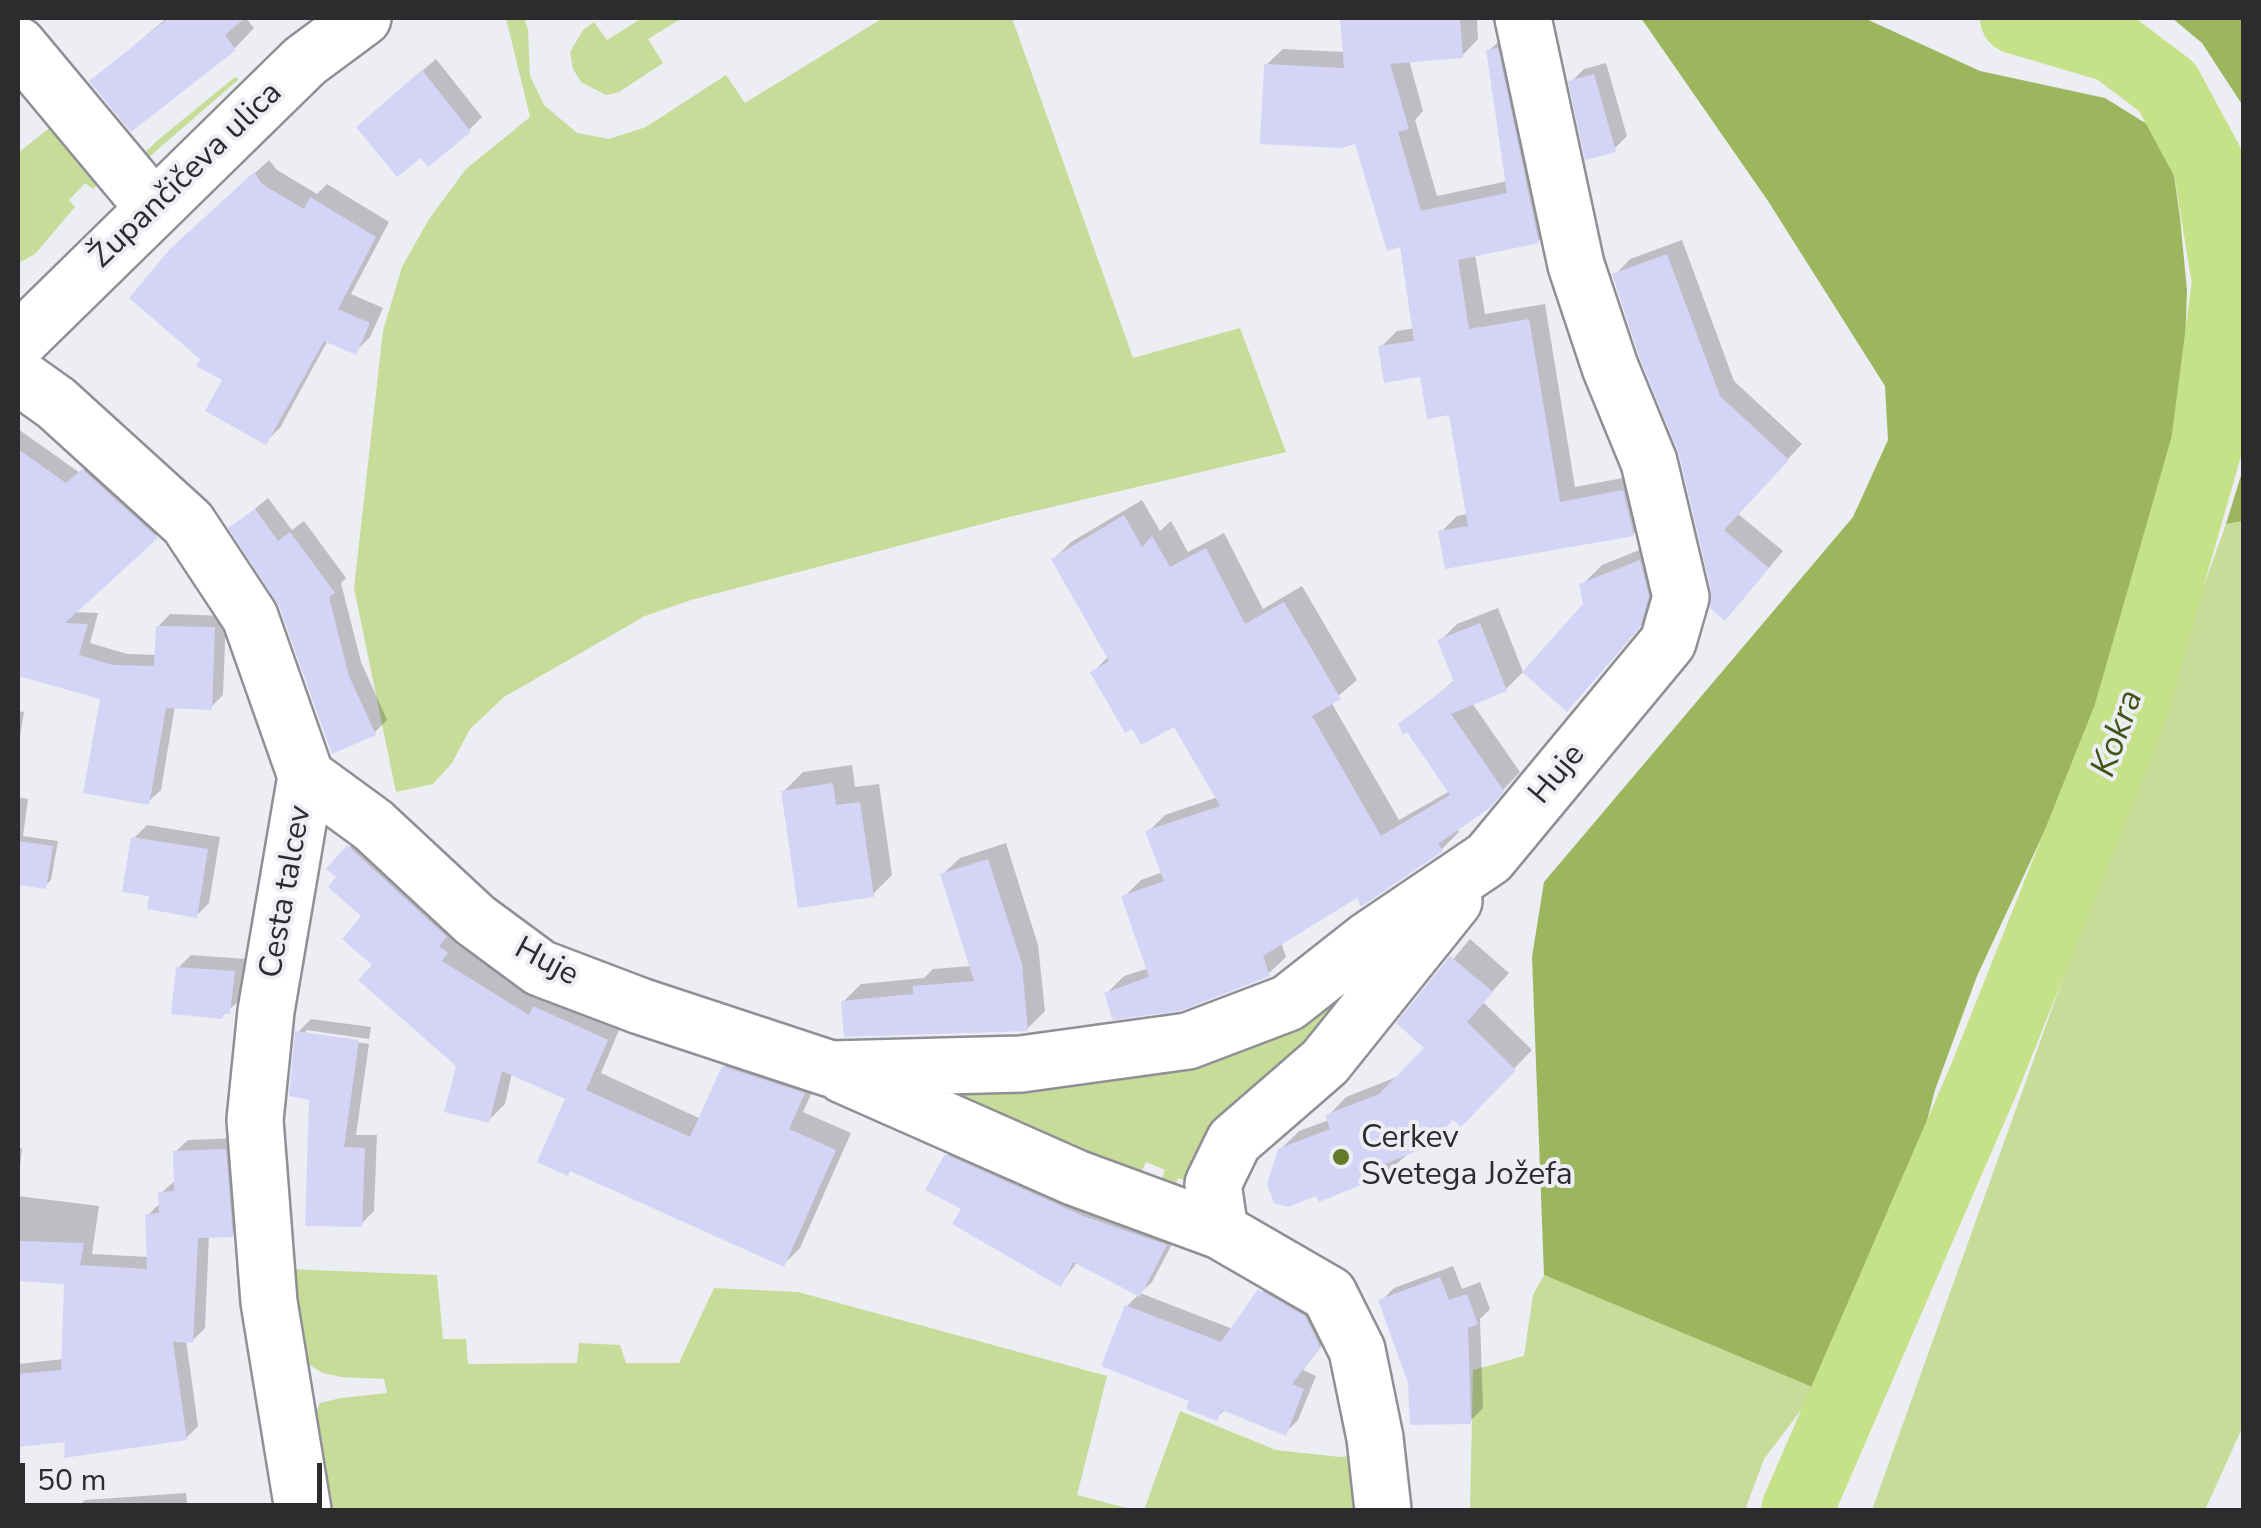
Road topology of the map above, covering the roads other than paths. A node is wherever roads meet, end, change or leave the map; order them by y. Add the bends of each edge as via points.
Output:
1 (363, 18) edge
2 (1522, 18) edge
3 (18, 44) edge
4 (153, 206) junction
5 (18, 342) edge
6 (18, 376) edge
7 (306, 776) junction
8 (1489, 858) junction
9 (832, 1069) junction
10 (1220, 1231) junction
11 (303, 1510) edge
12 (1382, 1510) edge

1 - 4 street, Župančičeva ulica via 305,61
2 - 8 street, Huje via 1576,265 1648,462 1681,597 1668,642
3 - 4 street
4 - 5 street, Župančičeva ulica
6 - 7 street, Cesta talcev via 188,523 250,616
7 - 9 street, Huje via 540,968
7 - 11 street, Cesta talcev via 266,1011 255,1120 269,1302
8 - 9 street, Huje via 1288,1003 1188,1041 1021,1064
8 - 10 street via 1324,1062 1234,1141 1213,1184
9 - 10 street, Huje via 1076,1178
10 - 12 street, Huje via 1329,1294 1356,1350

